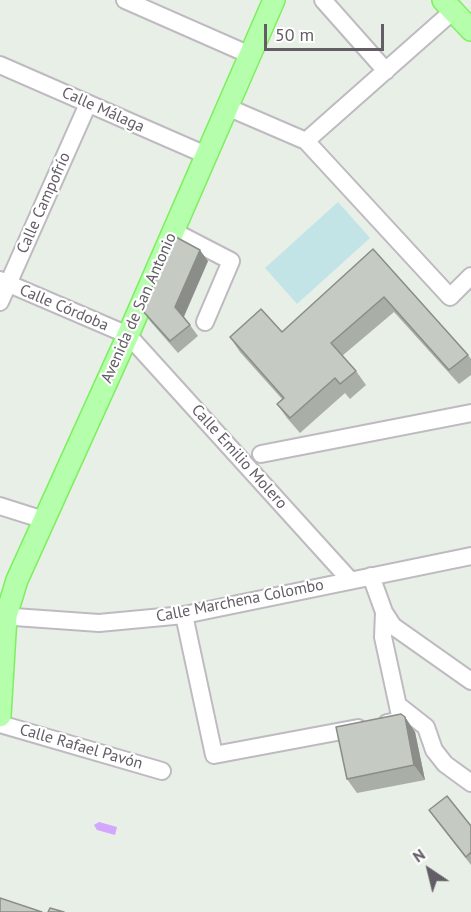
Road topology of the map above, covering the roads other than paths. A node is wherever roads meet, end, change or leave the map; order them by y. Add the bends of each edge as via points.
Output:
1 (125, 0) edge
2 (274, 0) edge
3 (323, 0) edge
4 (448, 6) edge
5 (471, 30) edge
6 (250, 55) junction
7 (0, 65) edge
8 (386, 71) junction
9 (88, 104) junction
10 (227, 107) junction
11 (306, 141) junction
12 (206, 155) junction
13 (173, 231) junction
14 (471, 276) edge
15 (4, 282) edge
16 (0, 302) edge
17 (205, 322) dead end
18 (128, 335) junction
19 (471, 413) edge
20 (261, 454) dead end
21 (0, 506) edge
22 (44, 520) junction
23 (471, 556) edge
24 (371, 576) junction
25 (350, 580) junction
26 (384, 612) junction
27 (184, 615) junction
28 (3, 616) edge
29 (1, 678) edge
30 (471, 681) edge
31 (399, 713) junction
32 (0, 716) edge
33 (0, 724) edge
34 (162, 771) dead end
35 (471, 783) edge

1 - 6 street
2 - 6 main road, Avenida de San Antonio
3 - 8 street
4 - 5 main road
4 - 8 street
6 - 10 main road, Avenida de San Antonio
7 - 9 street, Calle Málaga
8 - 11 street
9 - 12 street, Calle Málaga
9 - 15 street, Calle Campofrío
10 - 11 street
10 - 12 main road, Avenida de San Antonio
11 - 14 street via 450,297
12 - 13 main road, Avenida de San Antonio
13 - 17 street via 231,261
13 - 18 main road, Avenida de San Antonio
15 - 16 street, Calle Campofrío
15 - 18 street, Calle Córdoba
18 - 22 main road, Avenida de San Antonio
18 - 25 street, Calle Emilio Molero
19 - 20 street
21 - 22 street
22 - 28 main road, Avenida de San Antonio
23 - 24 street, Calle Marchena Colombo
24 - 25 street, Calle Marchena Colombo
24 - 26 street
25 - 27 street, Calle Marchena Colombo
26 - 30 street via 393,626
26 - 31 street via 383,637
27 - 28 street, Calle Marchena Colombo via 99,623
27 - 31 street via 214,755
28 - 29 main road, Avenida de San Antonio
29 - 32 main road, Avenida de San Antonio
31 - 35 street via 426,727 434,750 445,764
33 - 34 street, Calle Rafael Pavón

